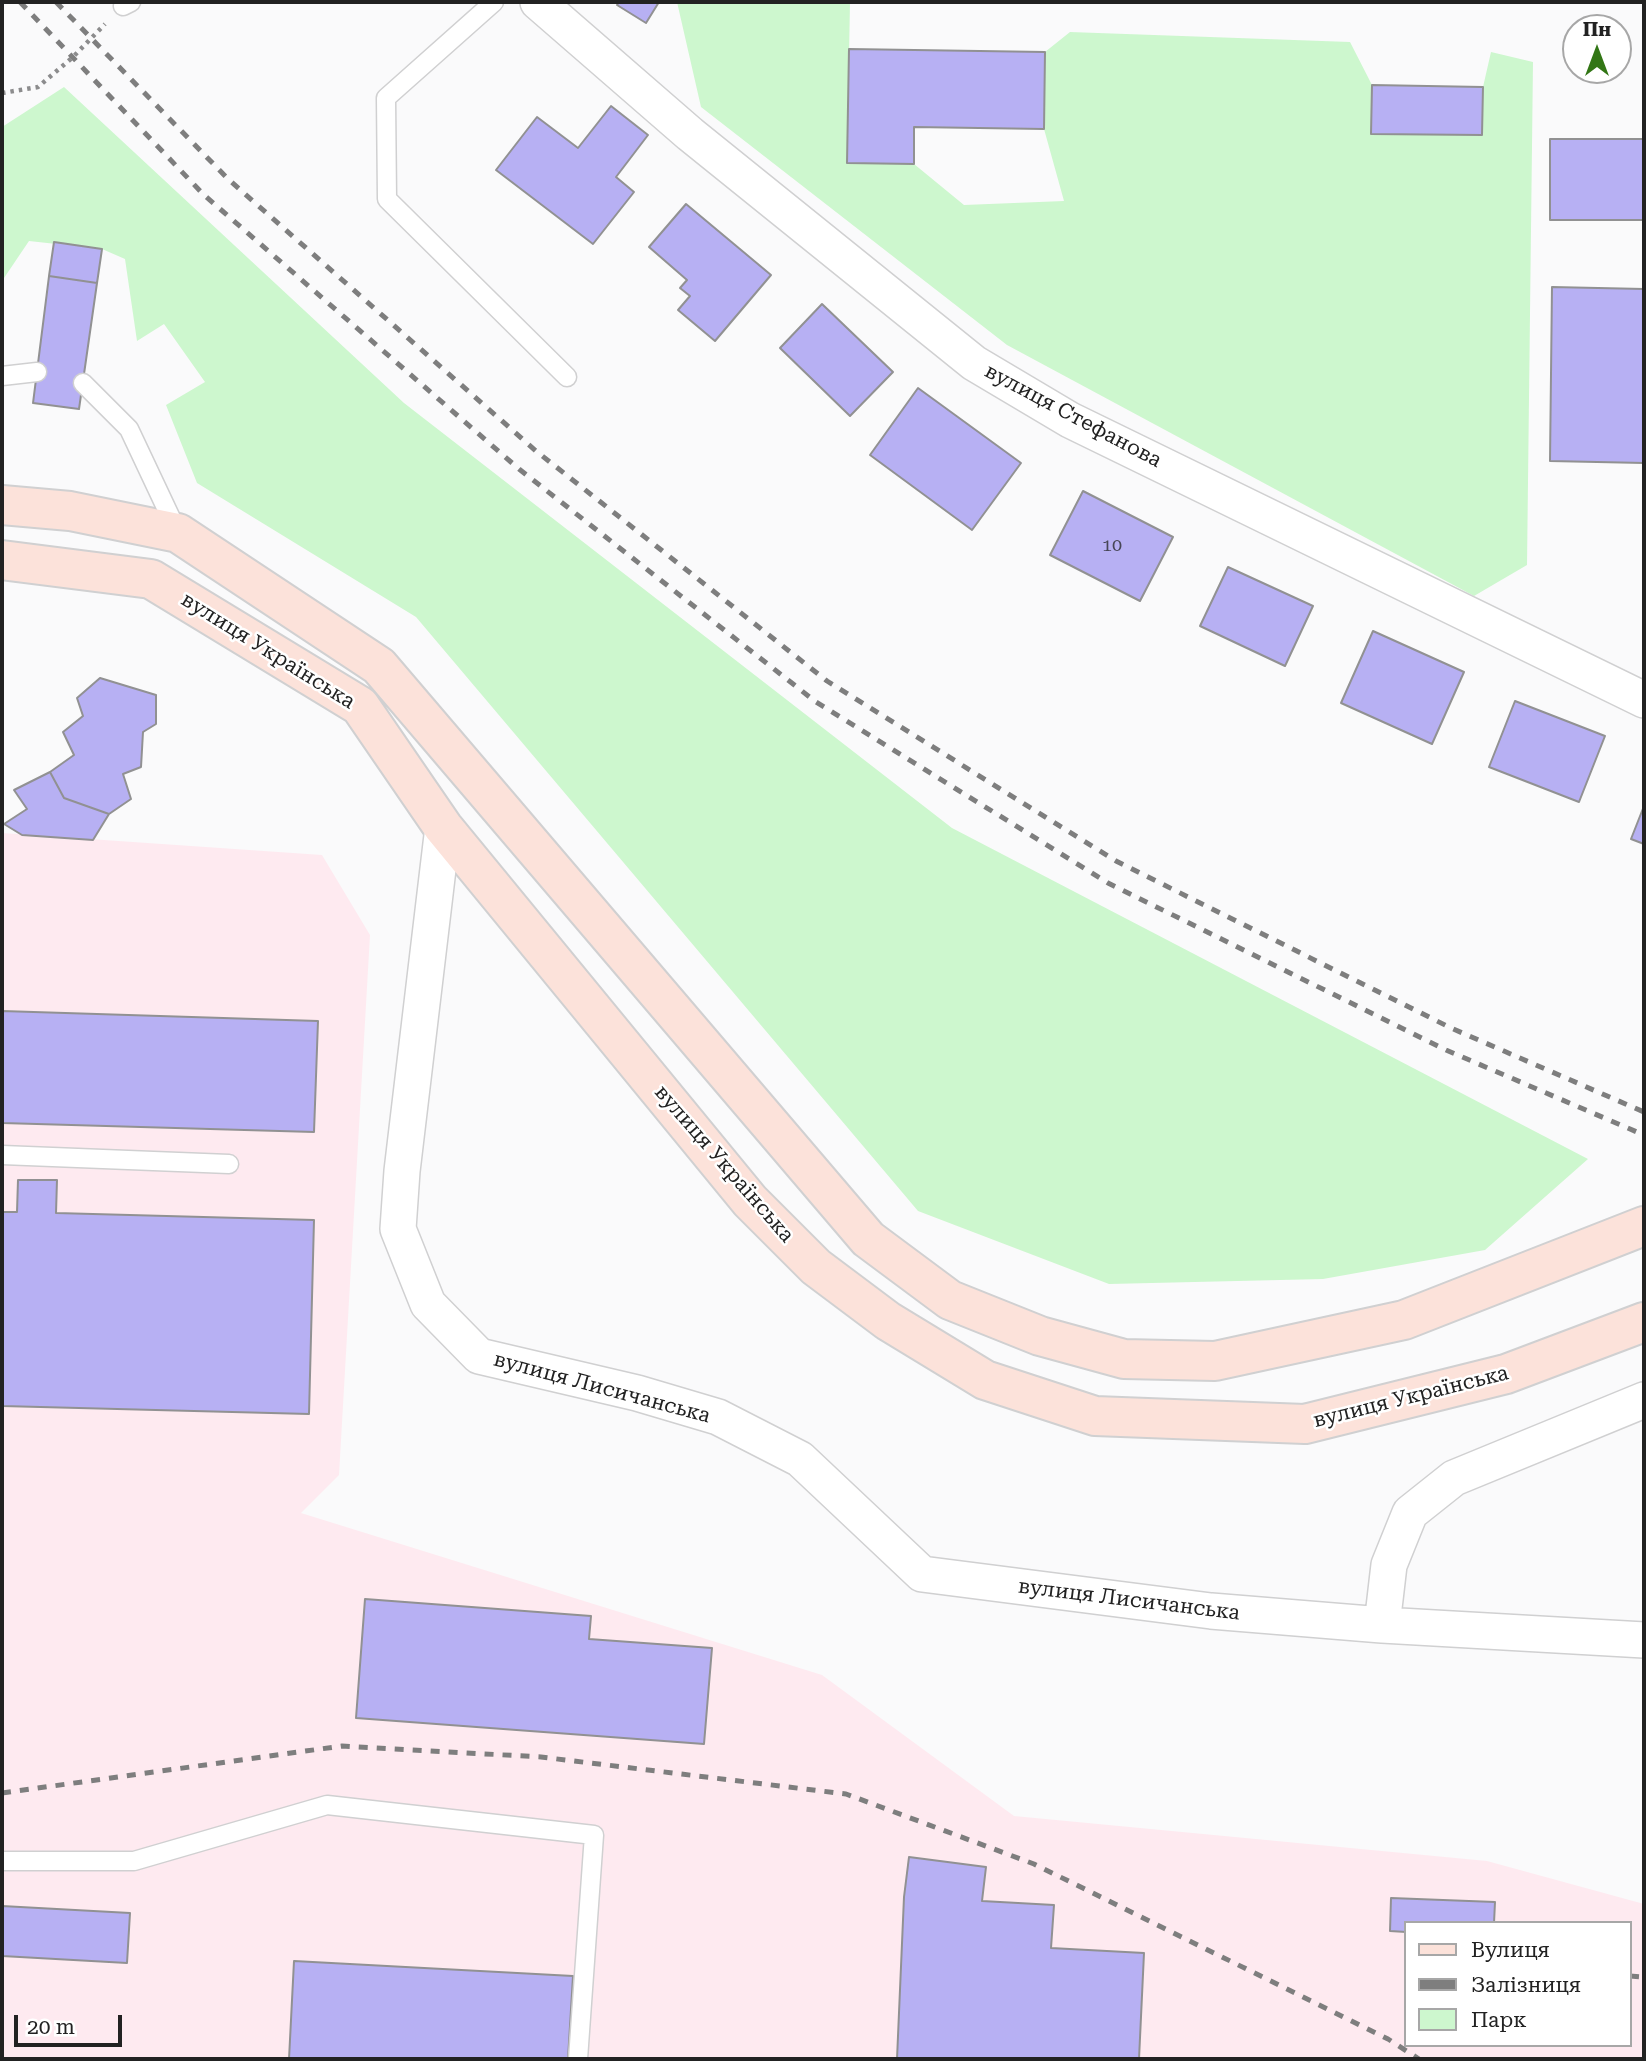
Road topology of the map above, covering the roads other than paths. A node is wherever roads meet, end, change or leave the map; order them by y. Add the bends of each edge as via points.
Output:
1 (494, 2) edge
2 (538, 2) edge
3 (37, 372) dead end
4 (2, 376) edge
5 (567, 376) dead end
6 (83, 383) dead end
7 (2, 505) edge
8 (178, 533) junction
9 (2, 560) edge
10 (1644, 700) edge
11 (443, 827) junction
12 (2, 1155) edge
13 (229, 1164) dead end
14 (1644, 1226) edge
15 (1644, 1322) edge
16 (1644, 1401) edge
17 (1382, 1625) junction
18 (1644, 1640) edge
19 (2, 1861) edge
20 (578, 2059) edge

1 - 5 lane via 386,98 387,199
2 - 10 street, вулиця Стефанова via 690,134 974,363 1070,420
3 - 4 lane
6 - 8 lane via 129,429
7 - 8 main road via 70,511
8 - 14 main road via 379,666 868,1239 950,1300 1040,1336 1124,1359 1215,1361 1404,1320
9 - 11 main road, вулиця Українська via 151,579 360,706
11 - 15 main road, вулиця Українська via 750,1201 816,1267 888,1321 985,1380 1095,1416 1305,1424 1506,1374
11 - 17 street, вулиця Лисичанська via 398,1229 428,1304 479,1356 718,1417 800,1459 922,1574 1211,1611
12 - 13 lane
16 - 17 street via 1454,1478 1410,1513 1389,1565
17 - 18 street, вулиця Лисичанська
19 - 20 lane via 134,1861 327,1805 594,1835

